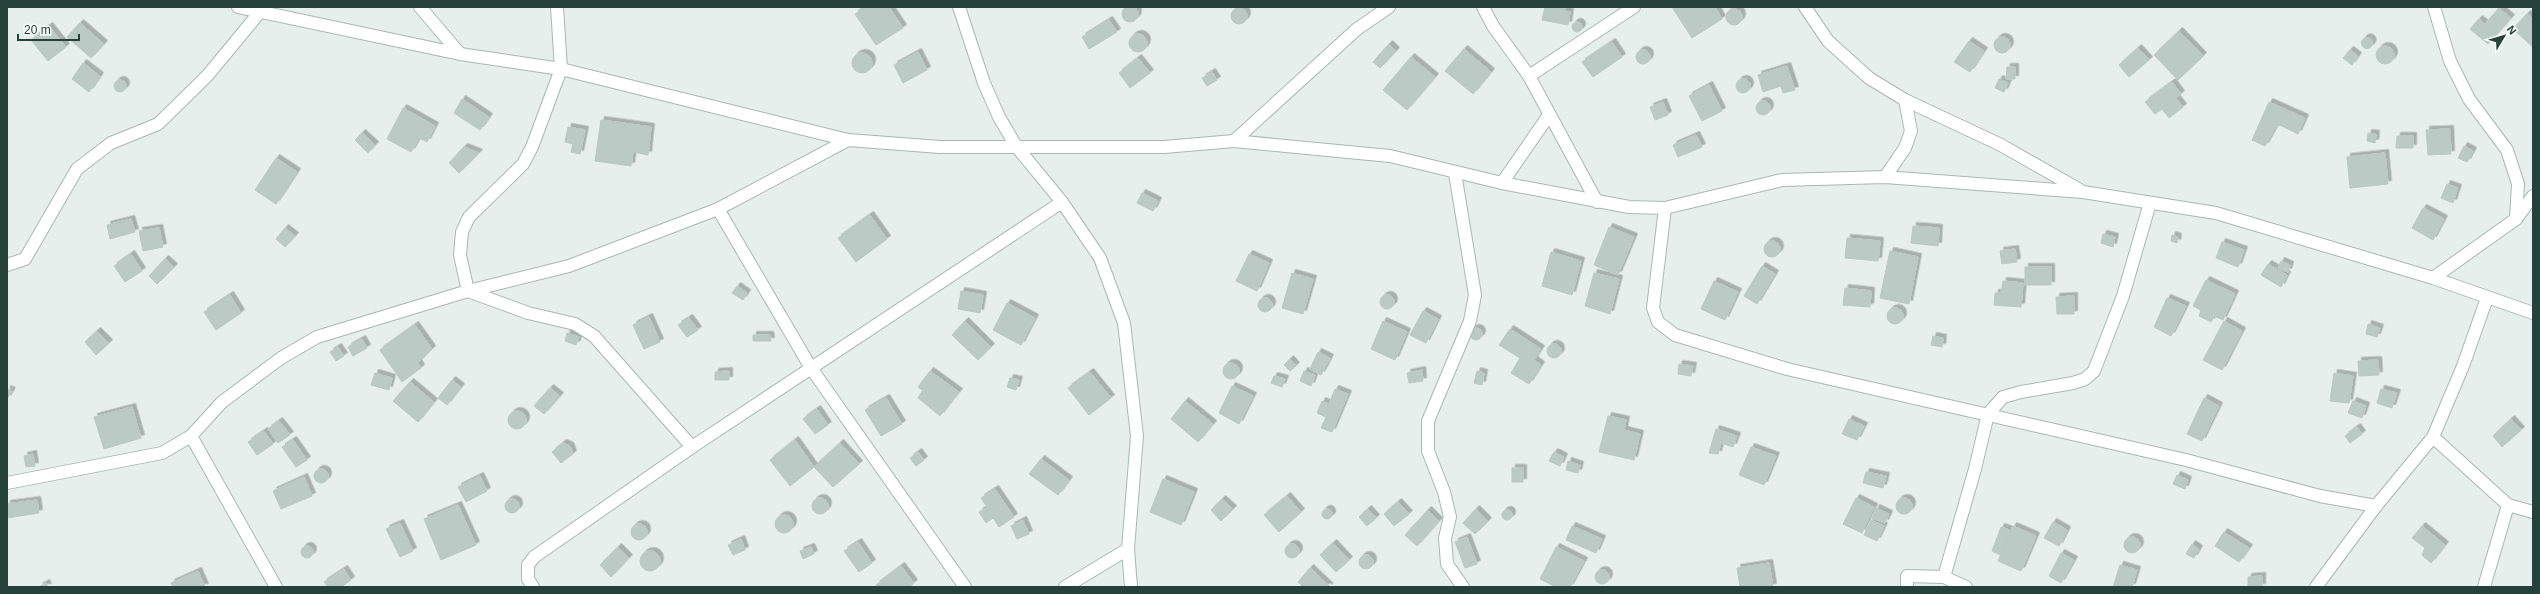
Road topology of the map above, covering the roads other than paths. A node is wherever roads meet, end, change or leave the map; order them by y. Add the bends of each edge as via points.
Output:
1 (238, 7) edge
2 (420, 7) edge
3 (557, 7) edge
4 (958, 7) edge
5 (1389, 7) edge
6 (1483, 7) edge
7 (1634, 7) edge
8 (1805, 7) edge
9 (2434, 7) edge
10 (260, 12) junction
11 (460, 54) junction
12 (561, 69) junction
13 (1529, 76) junction
14 (1905, 100) junction
15 (1550, 115) junction
16 (848, 140) junction
17 (1234, 141) junction
18 (1016, 146) junction
19 (1455, 173) junction
20 (1885, 177) junction
21 (1502, 183) junction
22 (2083, 192) junction
23 (2533, 196) edge
24 (1062, 202) junction
25 (1597, 202) junction
26 (2150, 203) junction
27 (1665, 208) junction
28 (718, 209) junction
29 (2516, 219) junction
30 (7, 265) edge
31 (2433, 278) junction
32 (468, 291) junction
33 (2487, 298) junction
34 (2533, 314) edge
35 (811, 368) junction
36 (1988, 414) junction
37 (191, 436) junction
38 (2433, 437) junction
39 (692, 447) junction
40 (7, 483) edge
41 (2508, 505) junction
42 (2376, 506) junction
43 (2533, 512) edge
44 (1128, 549) junction
45 (1944, 576) junction
46 (276, 587) edge
47 (533, 587) edge
48 (965, 587) edge
49 (1065, 587) edge
50 (1131, 587) edge
51 (1463, 587) edge
52 (1907, 587) edge
53 (1966, 587) edge
54 (2316, 587) edge
55 (2484, 587) edge

1 - 10 street
2 - 11 street
3 - 12 street
4 - 18 street via 984,83 999,117
5 - 17 street via 1357,29
6 - 13 street via 1493,26
7 - 13 street
8 - 14 street via 1828,41 1869,78
9 - 29 street via 2450,61 2469,99 2507,150 2518,184
10 - 11 street
10 - 30 street via 207,76 158,124 111,142 77,169 25,259
11 - 12 street
12 - 16 street
12 - 32 street via 532,147 523,164 469,217 462,232 460,255
13 - 15 street
14 - 20 street via 1911,131 1905,148
14 - 22 street via 2001,145
15 - 21 street
15 - 25 street
16 - 18 street via 940,147
16 - 28 street
17 - 18 street via 1164,147
17 - 19 street via 1390,156
18 - 24 street
19 - 21 street
19 - 51 street via 1475,295 1470,321 1428,421 1428,451 1444,492 1450,517 1445,538 1447,564
20 - 22 street
20 - 27 street via 1782,180
21 - 25 street
22 - 26 street
23 - 29 street
24 - 35 street
24 - 44 street via 1100,258 1124,323 1137,436
25 - 27 street via 1629,207
26 - 31 street via 2216,213
26 - 36 street via 2123,296 2094,371 2085,379 2073,384 2004,397
27 - 36 street via 1653,308 1658,322 1675,335 1787,369
28 - 32 street via 569,266
28 - 35 street
29 - 31 street
31 - 33 street
32 - 37 street via 317,337 281,358 222,402
32 - 39 street via 528,313 575,324 594,336
33 - 34 street
33 - 38 street via 2463,366
35 - 39 street
35 - 48 street
36 - 42 street via 2186,460 2320,496
36 - 45 street
37 - 40 street via 162,453
37 - 46 street
38 - 41 street
38 - 42 street
39 - 47 street via 534,557 528,565 528,579
41 - 43 street
41 - 55 street
42 - 54 street
44 - 49 street
44 - 50 street
45 - 52 street via 1907,576
45 - 53 street

